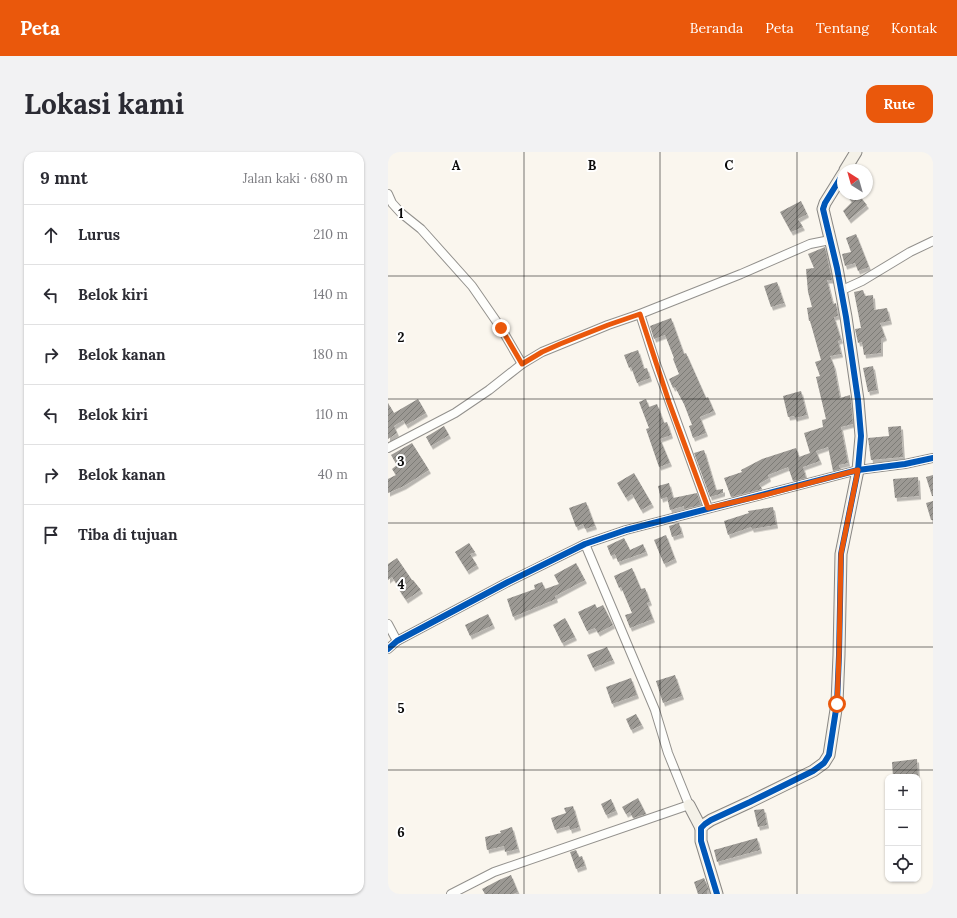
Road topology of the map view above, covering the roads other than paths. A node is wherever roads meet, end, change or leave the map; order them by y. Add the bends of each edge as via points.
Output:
1 (856, 152) edge
2 (849, 164) edge
3 (837, 184) edge
4 (388, 194) edge
5 (830, 240) junction
6 (933, 240) edge
7 (840, 291) junction
8 (640, 314) junction
9 (522, 364) junction
10 (388, 448) edge
11 (933, 458) edge
12 (858, 470) junction
13 (708, 508) junction
14 (585, 544) junction
15 (388, 624) edge
16 (397, 641) junction
17 (388, 649) edge
18 (689, 805) junction
19 (702, 828) junction
20 (452, 894) edge
21 (717, 894) edge

1 - 2 street
3 - 5 street via 823,209
4 - 9 street via 400,213 421,229 472,286
5 - 7 street
5 - 8 street via 810,244
6 - 7 street
7 - 12 street via 858,400 861,436
8 - 9 street via 560,344
8 - 13 street
9 - 10 street via 455,413
11 - 12 street
12 - 13 street
12 - 19 street via 841,554 837,704 827,759 813,771 711,820
13 - 14 street
14 - 16 street
14 - 18 street via 654,710
15 - 16 street
16 - 17 street
18 - 19 street
18 - 20 street via 494,872
19 - 21 street via 702,841

